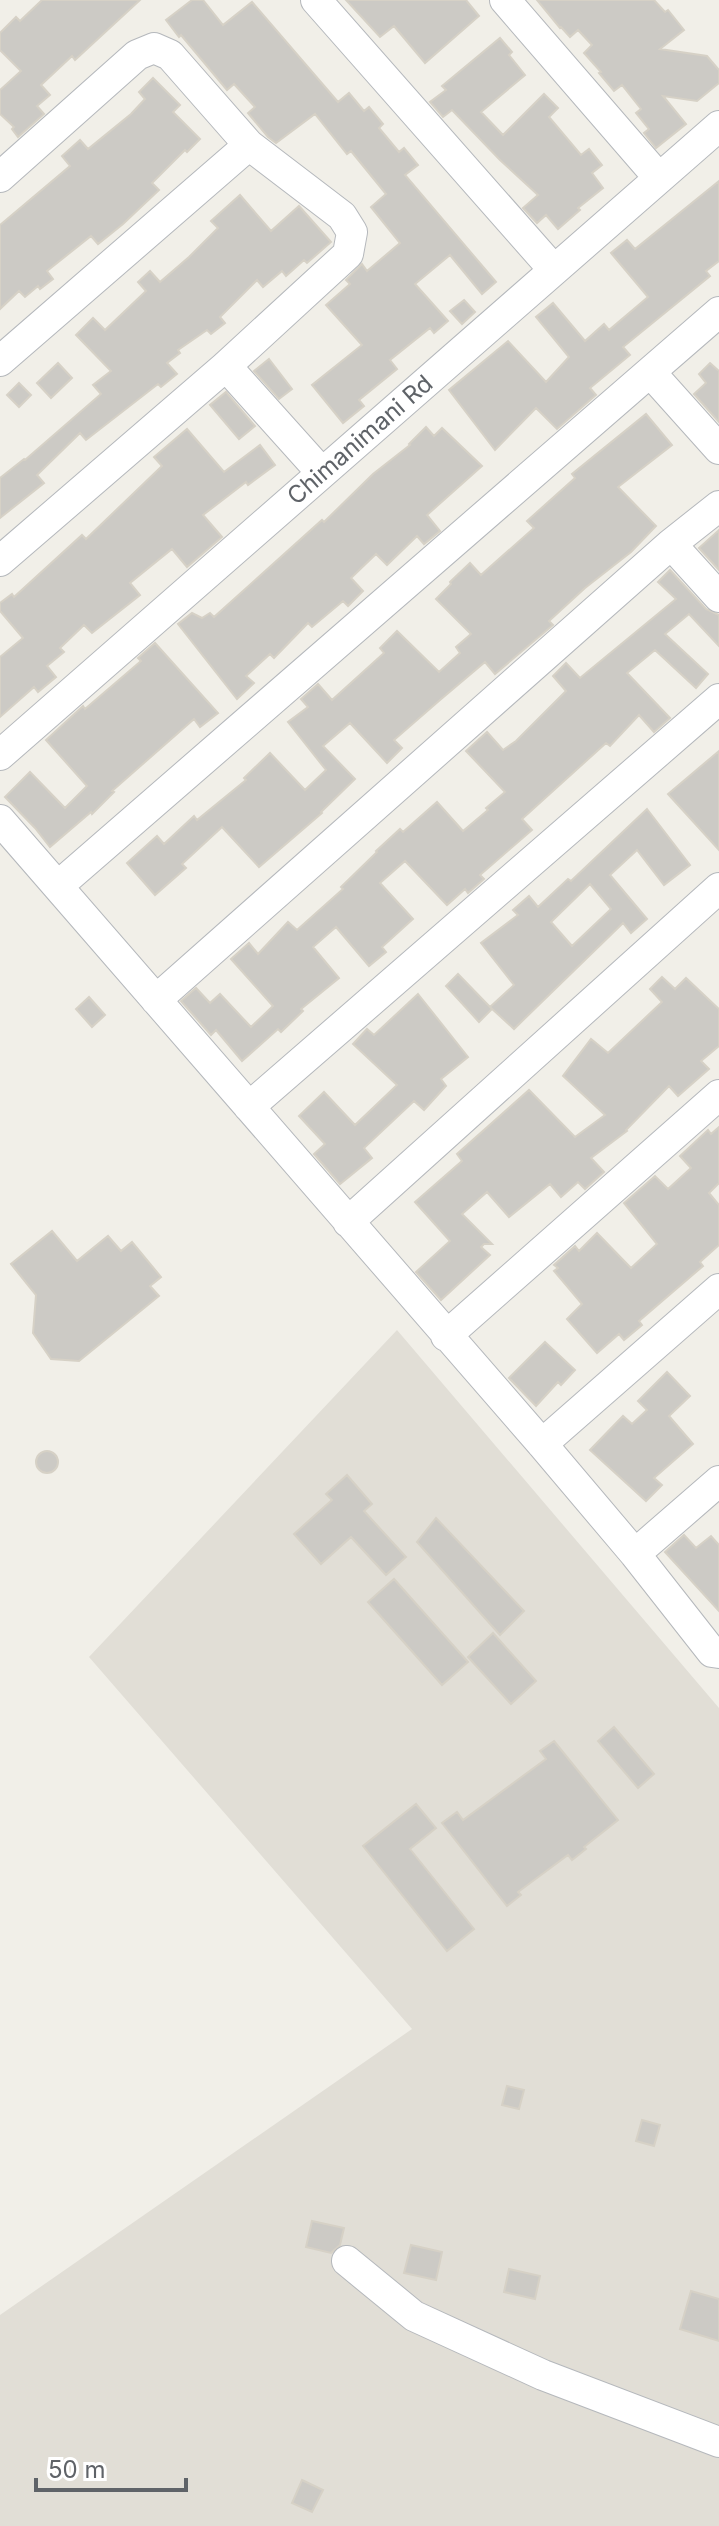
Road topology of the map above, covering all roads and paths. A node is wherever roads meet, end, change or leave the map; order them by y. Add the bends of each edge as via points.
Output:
1 (316, 0) edge
2 (505, 0) edge
3 (719, 126) edge
4 (249, 145) junction
5 (0, 177) edge
6 (659, 178) junction
7 (554, 270) junction
8 (719, 312) edge
9 (0, 361) edge
10 (226, 366) junction
11 (650, 372) junction
12 (719, 449) edge
13 (322, 473) junction
14 (719, 506) edge
15 (671, 544) junction
16 (0, 561) edge
17 (719, 597) edge
18 (713, 716) edge
19 (0, 755) edge
20 (0, 820) edge
21 (58, 886) junction
22 (719, 888) edge
23 (156, 1000) junction
24 (719, 1095) edge
25 (249, 1107) junction
26 (348, 1222) junction
27 (719, 1289) edge
28 (446, 1336) junction
29 (542, 1444) junction
30 (719, 1481) edge
31 (635, 1554) junction
32 (719, 1653) edge
33 (347, 2261) dead end
34 (719, 2442) edge

1 - 7 street
2 - 6 street
3 - 6 street, Chimanimani Rd
4 - 5 street via 170,55 154,48 137,55
4 - 9 street
4 - 10 street via 342,216 352,232 351,243 348,254
6 - 7 street, Chimanimani Rd
7 - 13 street, Chimanimani Rd
8 - 11 street
10 - 13 street
10 - 16 street
11 - 12 street
11 - 21 street
13 - 19 street, Chimanimani Rd
14 - 15 street
15 - 17 street
15 - 23 street
18 - 25 street
20 - 21 street
21 - 23 street
22 - 26 street
23 - 25 street
24 - 28 street
25 - 26 street
26 - 28 street
27 - 29 street
28 - 29 street
29 - 31 street
30 - 31 street
31 - 32 street via 712,1652
33 - 34 street via 414,2316 543,2375

